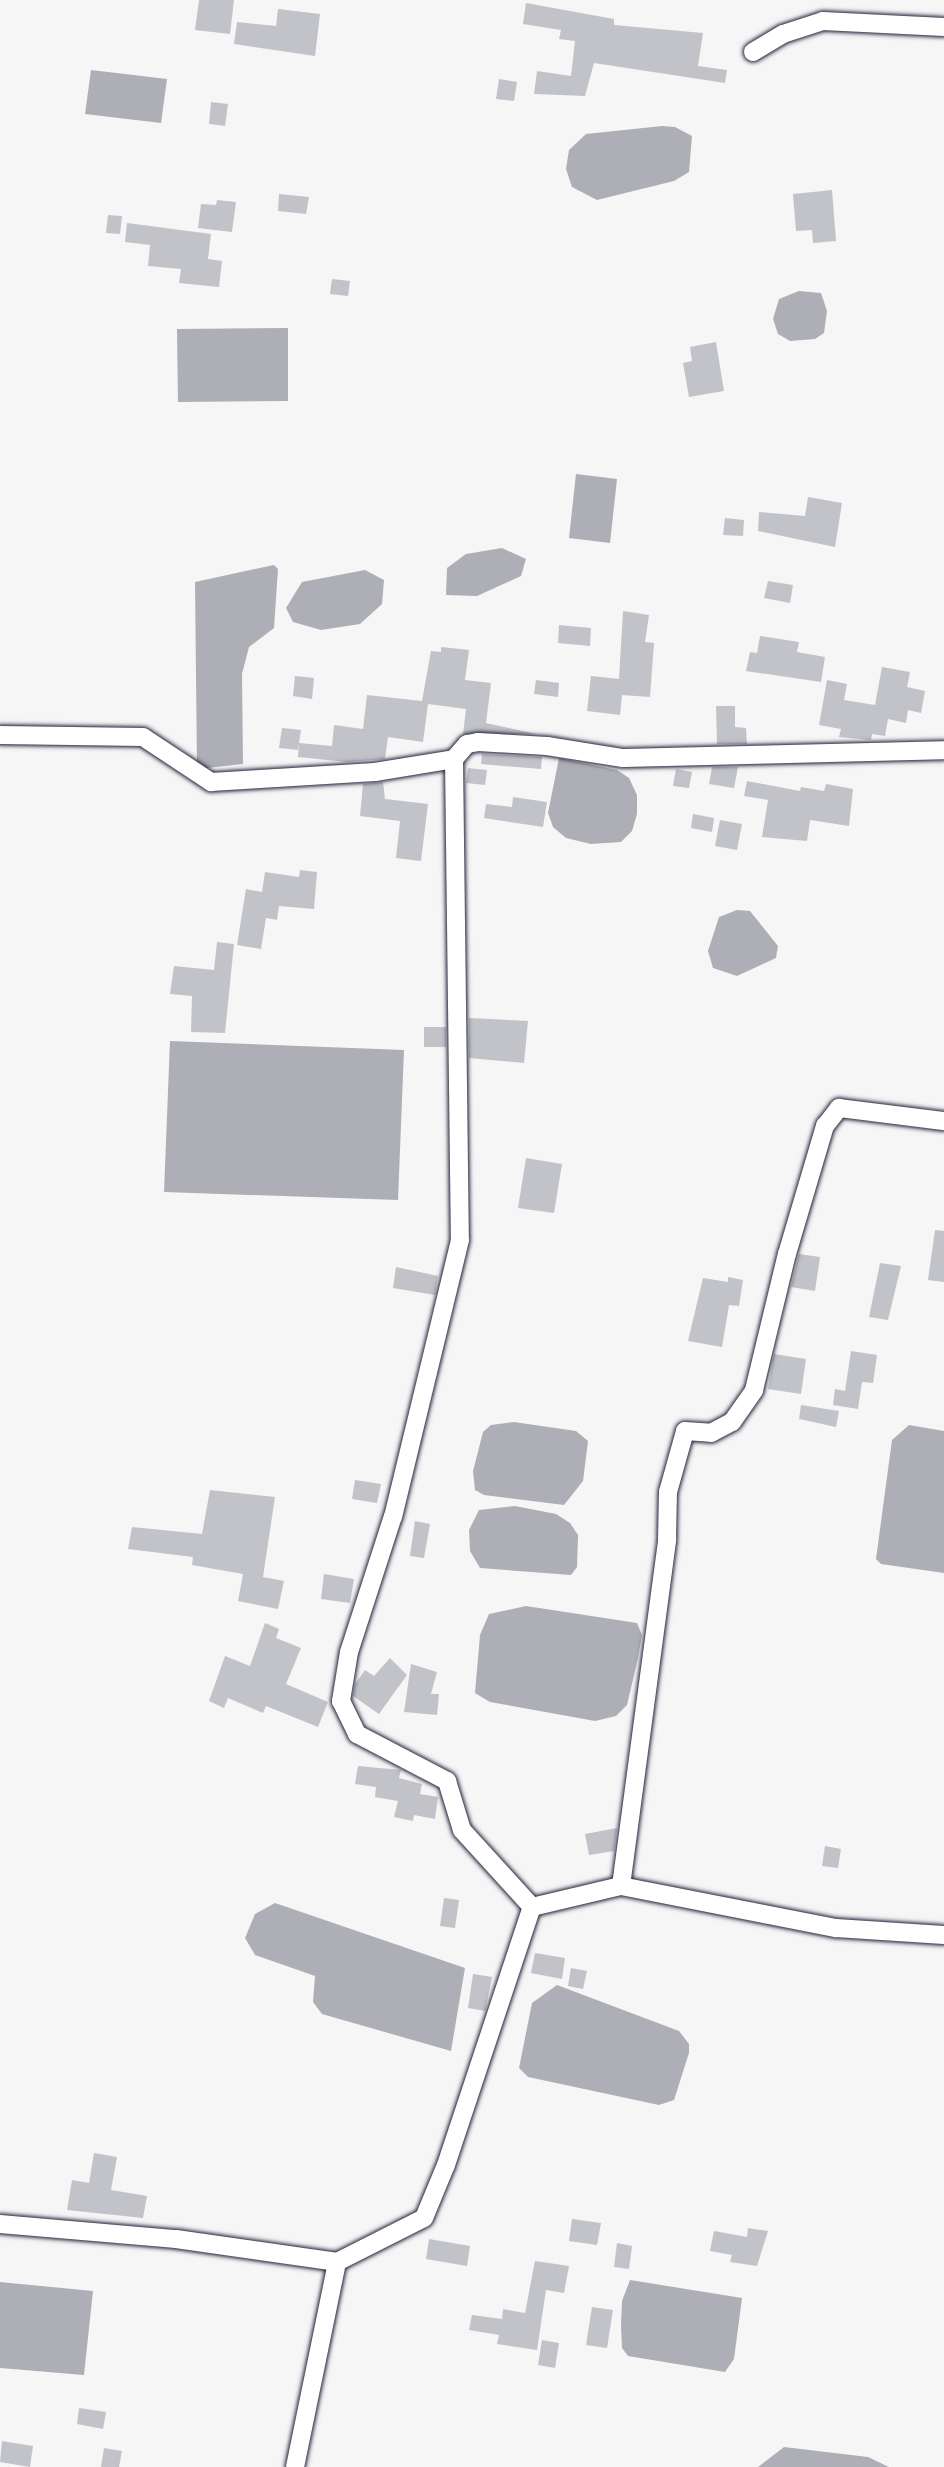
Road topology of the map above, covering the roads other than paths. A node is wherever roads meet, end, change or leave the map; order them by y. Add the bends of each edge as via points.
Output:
1 (944, 27) edge
2 (753, 52) dead end
3 (0, 735) edge
4 (944, 750) edge
5 (454, 759) junction
6 (944, 1121) edge
7 (621, 1886) junction
8 (532, 1907) junction
9 (944, 1935) edge
10 (0, 2224) edge
11 (337, 2262) junction
12 (295, 2467) edge

1 - 2 street via 823,21 783,34
3 - 5 street via 143,737 211,782 319,778
4 - 5 street via 623,758 478,741 467,744
5 - 8 street via 460,1240 393,1516 349,1652 341,1701 357,1734 447,1781 462,1830
6 - 7 street via 839,1108 825,1126 754,1390 732,1422 711,1433 685,1431 668,1492 667,1539
7 - 8 street
7 - 9 street via 836,1928
8 - 11 street via 451,2152 424,2218
10 - 11 street via 176,2239
11 - 12 street

